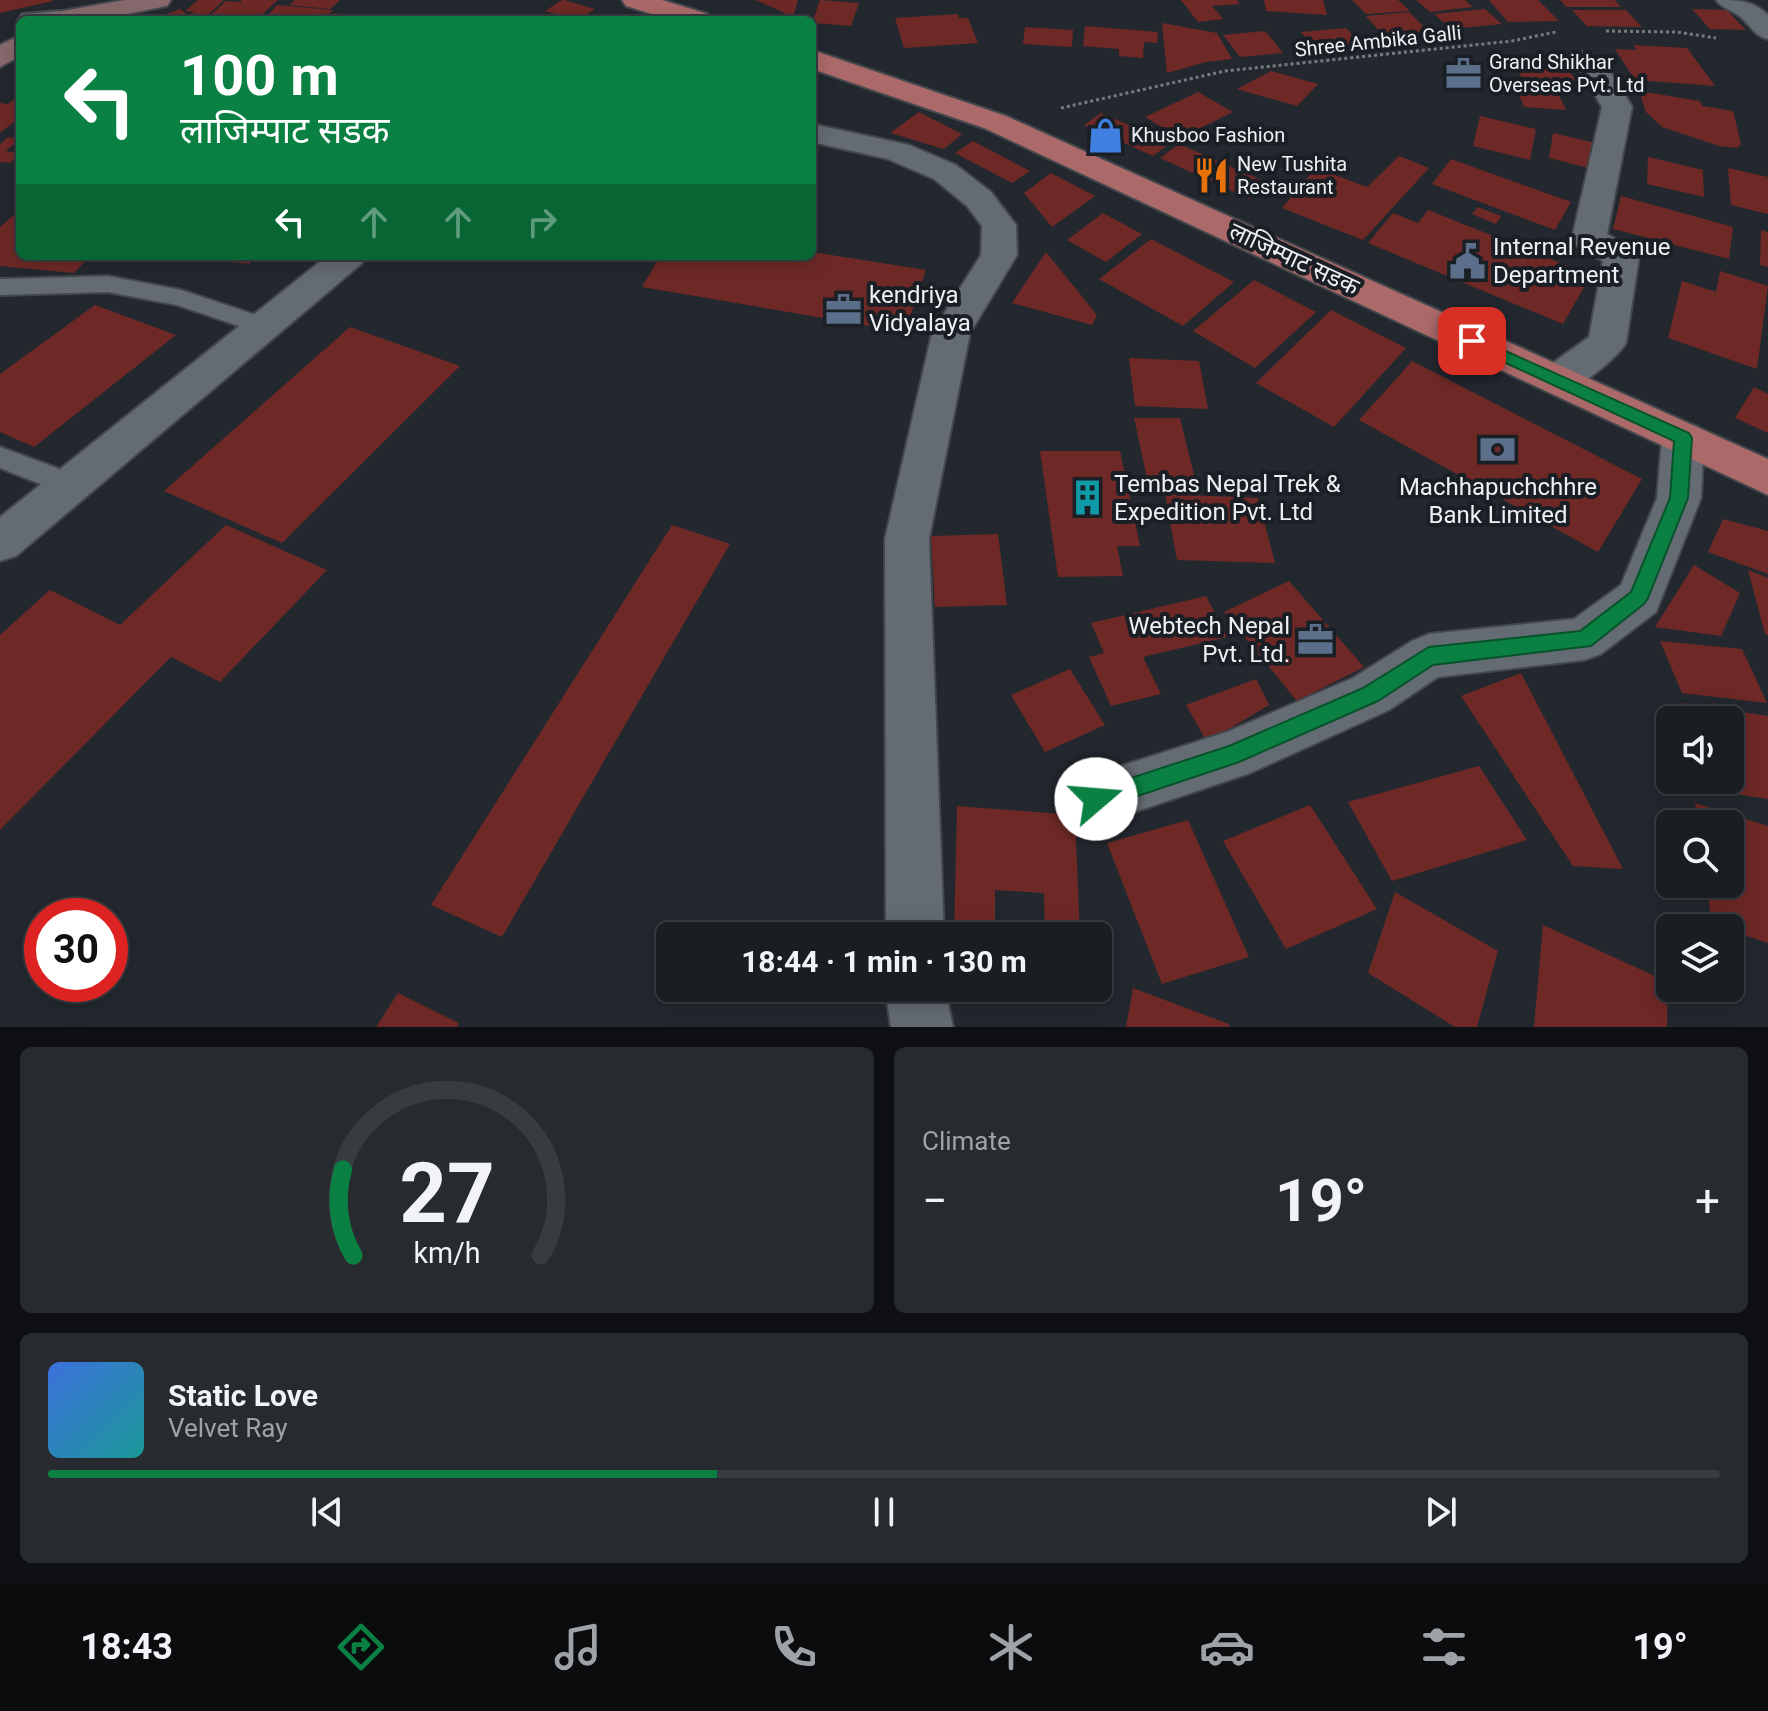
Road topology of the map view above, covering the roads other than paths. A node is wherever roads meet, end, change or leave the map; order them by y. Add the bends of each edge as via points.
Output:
1 (158, 0) edge
2 (635, 0) edge
3 (1729, 0) edge
4 (687, 11) edge
5 (83, 16) edge
6 (1768, 31) edge
7 (16, 34) edge
8 (0, 58) edge
9 (816, 60) edge
10 (1582, 61) dead end
11 (816, 134) edge
12 (344, 260) edge
13 (0, 287) edge
14 (263, 326) junction
15 (1557, 380) junction
16 (1683, 438) junction
17 (0, 457) edge
18 (1768, 478) edge
19 (71, 485) junction
20 (0, 543) edge
21 (1096, 799) dead end
22 (915, 922) edge
23 (918, 1002) edge
24 (922, 1027) edge

1 - 5 street
2 - 4 main road
3 - 6 street via 1749,10
7 - 8 street
9 - 15 main road, लाजिम्पाट सडक via 995,122
10 - 15 street via 1600,78 1617,107 1589,238 1621,257 1607,343
11 - 22 street via 898,152 945,172 979,199 999,225 999,255 951,333 907,539
12 - 14 street
13 - 14 lane via 108,284 181,298
14 - 19 street
15 - 16 main road, लाजिम्पाट सडक
16 - 18 main road, लाजिम्पाट सडक
16 - 21 street via 1679,498 1639,598 1584,639 1429,656 1371,694 1232,755
17 - 19 lane
19 - 20 street
23 - 24 street

